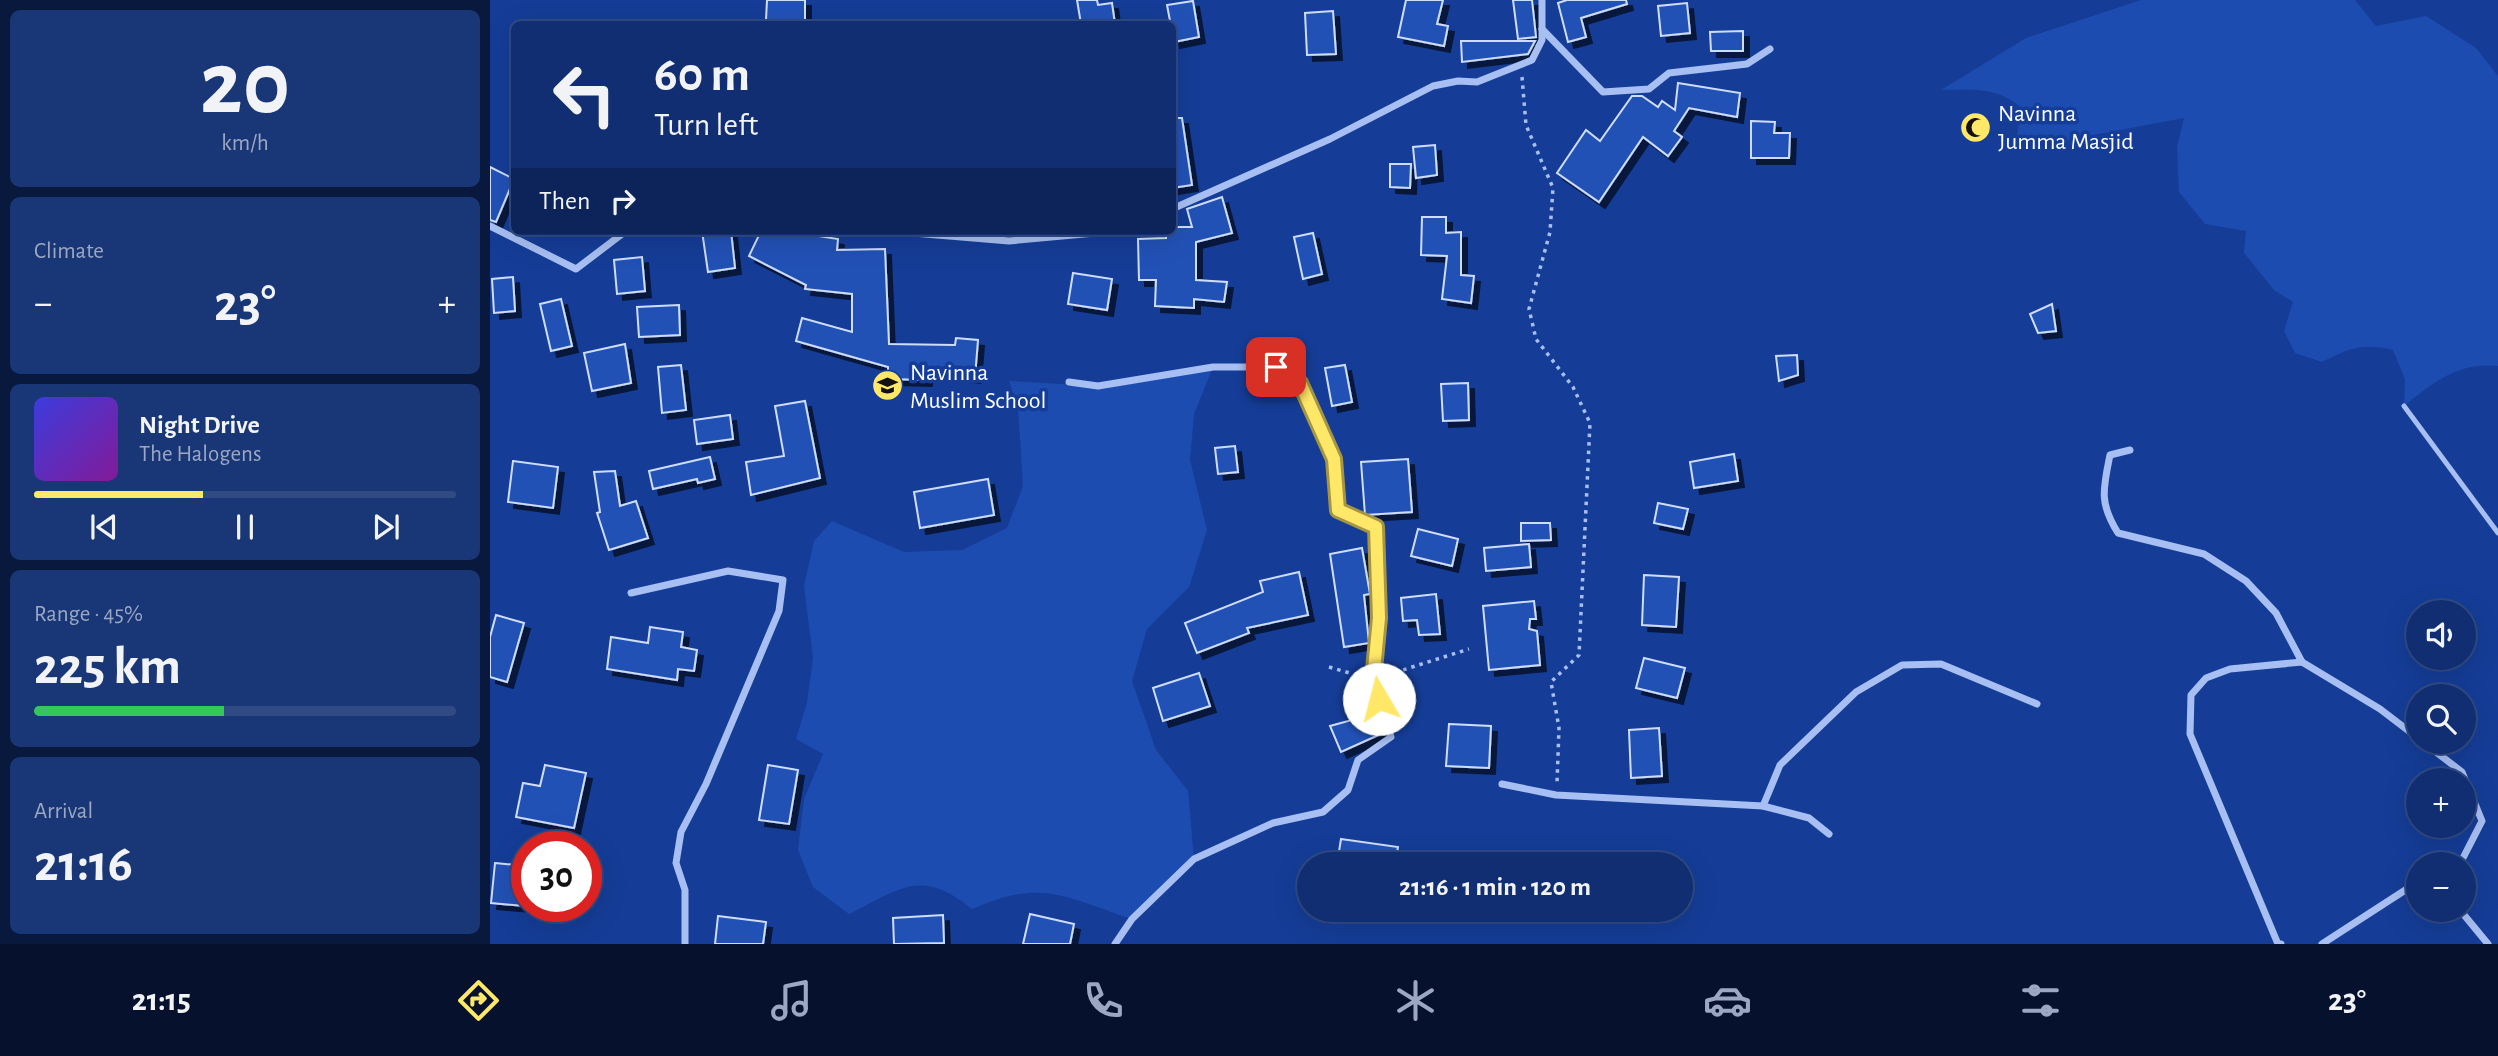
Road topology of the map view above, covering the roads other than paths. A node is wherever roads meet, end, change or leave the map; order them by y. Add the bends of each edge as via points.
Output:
1 (1542, 0) edge
2 (1542, 29) junction
3 (1770, 48) dead end
4 (1176, 207) edge
5 (490, 226) edge
6 (621, 235) edge
7 (937, 235) edge
8 (1074, 235) edge
9 (1069, 382) dead end
10 (2404, 406) dead end
11 (2130, 450) dead end
12 (2498, 533) edge
13 (631, 593) dead end
14 (2302, 662) junction
15 (2037, 704) dead end
16 (2406, 729) edge
17 (2439, 754) edge
18 (1502, 785) dead end
19 (1763, 806) junction
20 (1829, 834) dead end
21 (2466, 852) edge
22 (2406, 890) edge
23 (2470, 922) edge
24 (685, 944) edge
25 (1115, 944) edge
26 (2281, 944) edge
27 (2322, 944) edge
28 (2488, 944) edge

1 - 2 street
2 - 3 street via 1603,92 1649,89 1669,73 1747,64
2 - 4 street via 1532,60 1477,82 1433,86 1330,139
5 - 6 street via 576,269
7 - 8 street via 1009,241
9 - 25 street via 1098,386 1213,367 1276,367 1300,383 1334,459 1338,510 1376,527 1379,618 1373,680 1391,737 1358,760 1348,790 1323,812 1273,823 1194,859 1132,919
10 - 12 lane
11 - 14 street via 2110,455 2104,484 2105,514 2118,533 2204,554 2246,581 2276,613
13 - 24 street via 728,571 783,580 779,611 681,832 676,863 685,891
14 - 16 street
14 - 26 street via 2230,669 2206,678 2191,695 2190,734
15 - 19 street via 1941,664 1902,664 1856,692 1780,765
17 - 21 street via 2462,772 2482,821
18 - 19 street via 1556,795
19 - 20 street via 1810,818
22 - 27 street
23 - 28 street

